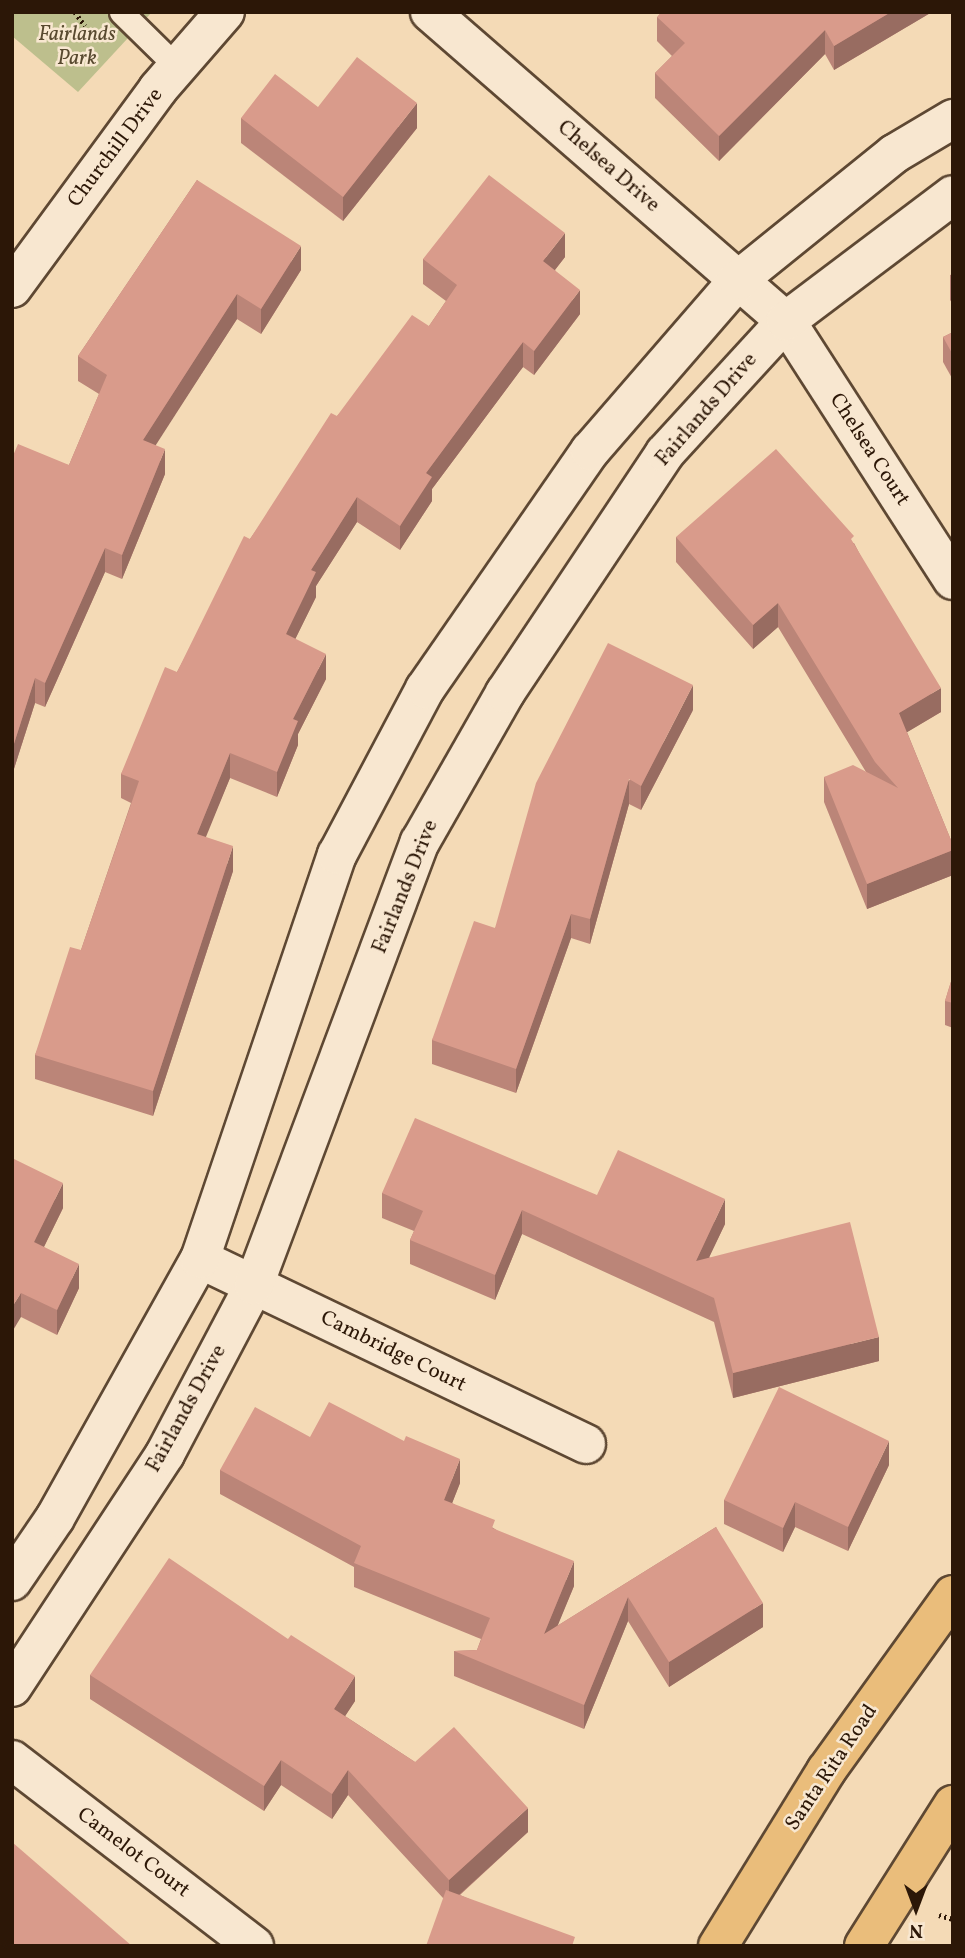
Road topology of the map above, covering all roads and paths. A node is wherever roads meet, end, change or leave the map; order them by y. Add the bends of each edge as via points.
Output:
1 (121, 12) edge
2 (225, 12) edge
3 (430, 12) edge
4 (177, 67) junction
5 (953, 119) edge
6 (953, 195) edge
7 (738, 280) junction
8 (12, 288) edge
9 (786, 321) junction
10 (953, 580) edge
11 (200, 1259) junction
12 (254, 1285) junction
13 (586, 1444) dead end
14 (12, 1581) edge
15 (953, 1595) edge
16 (12, 1687) edge
17 (12, 1760) edge
18 (953, 1805) edge
19 (254, 1946) edge
20 (718, 1946) edge
21 (864, 1946) edge

1 - 4 lane
2 - 4 street, Churchill Drive
3 - 7 street, Chelsea Drive
4 - 8 street, Churchill Drive
5 - 7 street via 894,154
6 - 9 street, Fairlands Drive
7 - 9 street, Chelsea Drive
7 - 11 street via 590,451 425,689 337,855
9 - 10 street, Chelsea Court
9 - 12 street, Fairlands Drive via 665,453 505,693 420,842
11 - 12 street, Cambridge Court
11 - 14 street via 55,1518
12 - 13 street, Cambridge Court
12 - 16 street, Fairlands Drive via 165,1454
15 - 20 main road, Santa Rita Road via 827,1772
17 - 19 street, Camelot Court
18 - 21 main road

